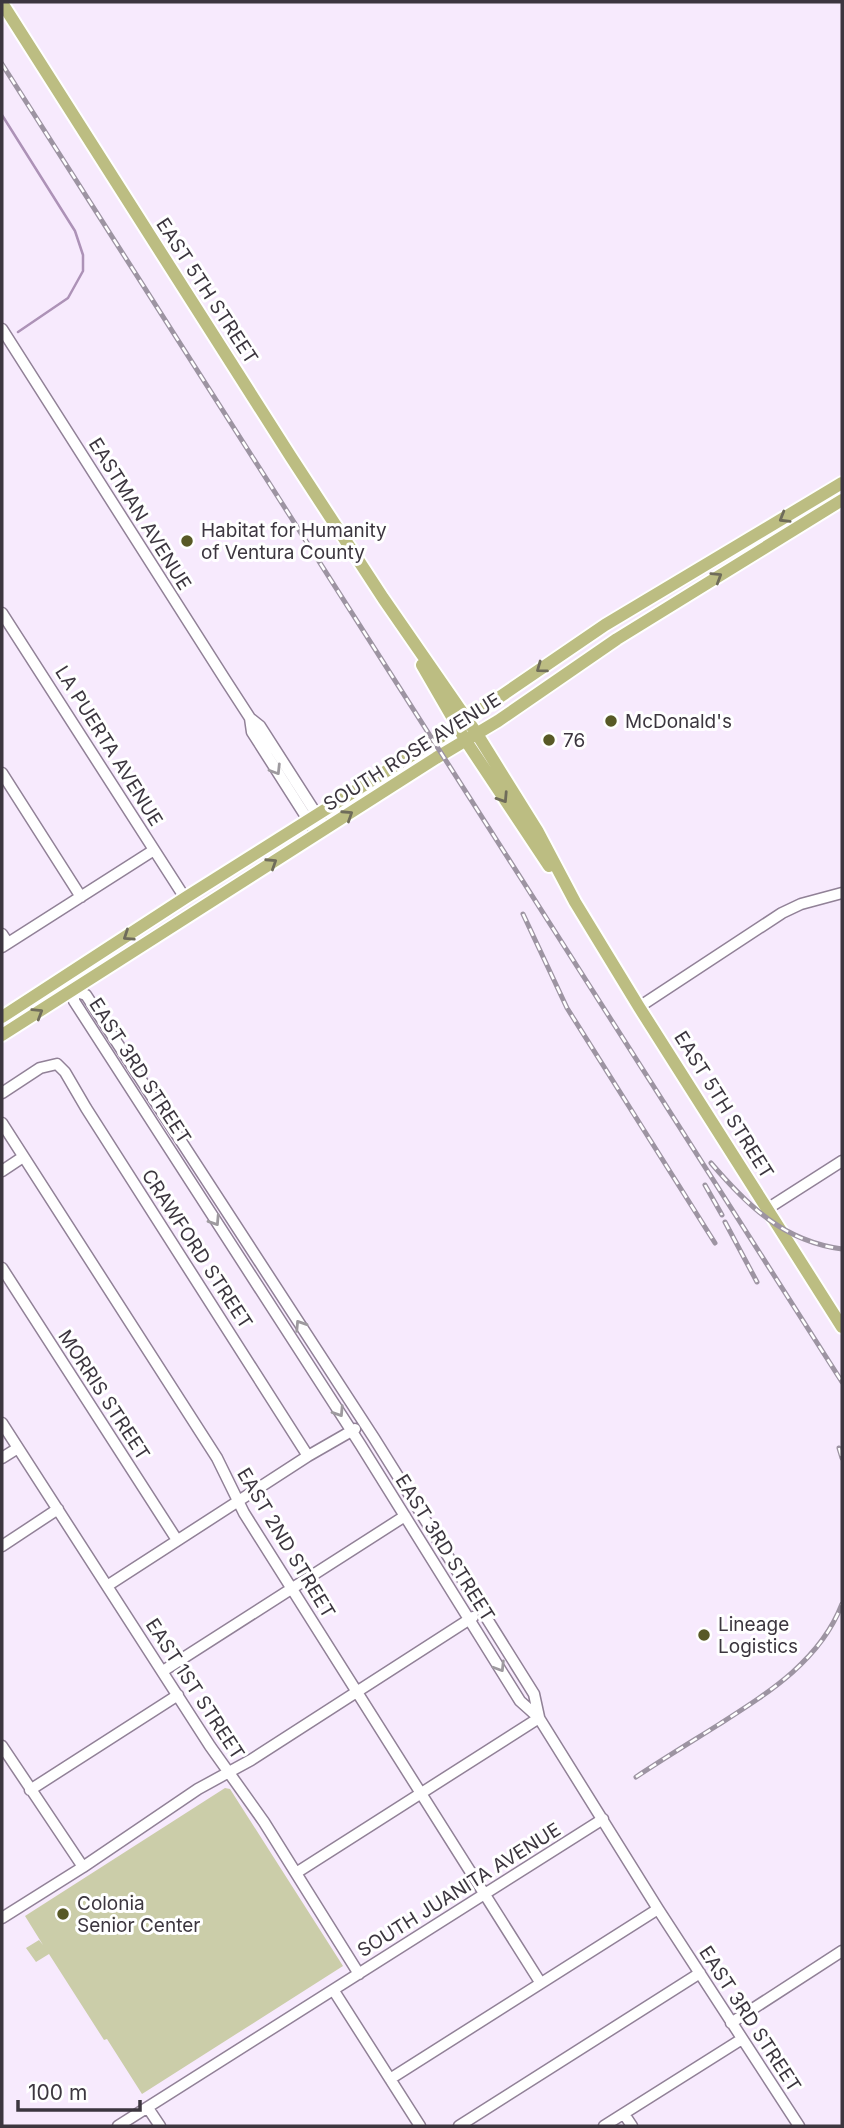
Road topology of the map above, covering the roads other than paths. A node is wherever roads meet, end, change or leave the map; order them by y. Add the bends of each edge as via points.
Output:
1 (2, 3) edge
2 (2, 329) edge
3 (842, 483) edge
4 (842, 500) edge
5 (699, 568) junction
6 (2, 613) edge
7 (625, 634) junction
8 (462, 722) junction
9 (472, 737) junction
10 (2, 773) edge
11 (312, 818) junction
12 (321, 832) junction
13 (154, 849) junction
14 (842, 892) edge
15 (80, 897) junction
16 (185, 898) junction
17 (4, 941) edge
18 (65, 976) junction
19 (74, 991) junction
20 (639, 1007) junction
21 (2, 1017) edge
22 (2, 1035) edge
23 (2, 1093) edge
24 (2, 1123) edge
25 (23, 1157) junction
26 (842, 1161) edge
27 (2, 1171) edge
28 (767, 1209) junction
29 (2, 1268) edge
30 (842, 1327) edge
31 (2, 1423) edge
32 (364, 1423) junction
33 (351, 1431) junction
34 (18, 1448) junction
35 (308, 1456) junction
36 (2, 1458) edge
37 (238, 1501) junction
38 (58, 1509) junction
39 (405, 1517) junction
40 (177, 1540) junction
41 (438, 1540) junction
42 (2, 1546) edge
43 (425, 1548) junction
44 (107, 1586) junction
45 (292, 1589) junction
46 (482, 1611) junction
47 (470, 1619) junction
48 (163, 1671) junction
49 (357, 1692) junction
50 (178, 1695) junction
51 (540, 1718) junction
52 (2, 1746) edge
53 (229, 1772) junction
54 (30, 1790) junction
55 (421, 1793) junction
56 (603, 1819) junction
57 (83, 1867) junction
58 (296, 1873) junction
59 (485, 1895) junction
60 (658, 1909) junction
61 (2, 1918) edge
62 (842, 1951) edge
63 (700, 1973) junction
64 (359, 1974) junction
65 (540, 1982) junction
66 (334, 1991) junction
67 (731, 2023) junction
68 (742, 2039) junction
69 (390, 2079) junction
70 (148, 2108) junction
71 (624, 2114) junction
72 (796, 2125) edge
73 (118, 2126) edge
74 (160, 2126) edge
75 (420, 2126) edge
76 (459, 2126) edge
77 (604, 2126) edge
78 (632, 2126) edge

1 - 8 main road, EAST 5TH STREET
2 - 11 street, EASTMAN AVENUE via 250,718 260,726
3 -> 5 main road, SOUTH ROSE AVENUE
7 -> 4 main road, SOUTH ROSE AVENUE
5 - 7 main road via 679,592 628,624
5 -> 8 main road, SOUTH ROSE AVENUE via 597,630
6 - 13 street, LA PUERTA AVENUE
7 - 9 main road, SOUTH ROSE AVENUE
8 - 9 main road, EAST 5TH STREET
8 - 11 main road, SOUTH ROSE AVENUE
12 -> 9 main road, SOUTH ROSE AVENUE
9 - 20 main road, EAST 5TH STREET via 538,832
10 - 15 street
11 - 12 street, EASTMAN AVENUE
11 - 16 main road, SOUTH ROSE AVENUE
19 -> 12 main road, SOUTH ROSE AVENUE
13 - 15 street
13 - 16 street, LA PUERTA AVENUE
14 - 20 street via 782,913
15 - 17 street
16 -> 18 main road, SOUTH ROSE AVENUE
18 - 19 street
18 - 21 main road, SOUTH ROSE AVENUE
22 -> 19 main road, SOUTH ROSE AVENUE
32 -> 19 street, EAST 3RD STREET via 88,998
19 -> 33 street, EAST 3RD STREET via 74,1000
20 - 28 main road, EAST 5TH STREET
23 - 35 street, CRAWFORD STREET via 54,1063 65,1072
24 - 25 street, EAST 2ND STREET
25 - 27 street
25 - 37 street, EAST 2ND STREET via 217,1458
26 - 28 street
28 - 30 main road, EAST 5TH STREET
29 - 40 street, MORRIS STREET
31 - 34 street, EAST 1ST STREET
32 - 33 street
32 - 41 street, EAST 3RD STREET
33 - 35 street
33 - 39 street, EAST 3RD STREET
34 - 36 street
34 - 38 street, EAST 1ST STREET
35 - 37 street
37 - 40 street
37 - 45 street, EAST 2ND STREET
38 - 42 street
38 - 44 street, EAST 1ST STREET
39 - 43 street, EAST 3RD STREET
39 - 45 street
40 - 44 street
41 - 43 street
41 - 46 street, EAST 3RD STREET
43 - 47 street, EAST 3RD STREET
44 - 48 street, EAST 1ST STREET
45 - 48 street
45 - 49 street, EAST 2ND STREET
46 - 47 street
46 - 51 street, EAST 3RD STREET via 534,1695
47 - 49 street
47 -> 51 street, EAST 3RD STREET via 520,1701
48 - 50 street, EAST 1ST STREET
49 - 53 street
49 - 55 street, EAST 2ND STREET
50 - 53 street, EAST 1ST STREET
50 - 54 street
51 - 55 street
51 - 56 street, EAST 3RD STREET
52 - 54 street
53 - 57 street
53 - 58 street, EAST 1ST STREET
54 - 57 street
55 - 58 street
55 - 59 street, EAST 2ND STREET
56 - 59 street, SOUTH JUANITA AVENUE
56 - 60 street, EAST 3RD STREET
57 - 61 street
58 - 64 street, EAST 1ST STREET
59 - 64 street, SOUTH JUANITA AVENUE
59 - 65 street, EAST 2ND STREET
60 - 63 street, EAST 3RD STREET
60 - 65 street
62 - 67 street
63 - 67 street, EAST 3RD STREET
63 - 76 street
64 - 66 street, SOUTH JUANITA AVENUE
65 - 69 street
66 - 69 street
66 - 70 street, SOUTH JUANITA AVENUE
67 - 68 street, EAST 3RD STREET
68 - 71 street
68 - 72 street, EAST 3RD STREET
69 - 75 street
70 - 73 street, SOUTH JUANITA AVENUE
70 - 74 street
71 - 77 street
71 - 78 street

